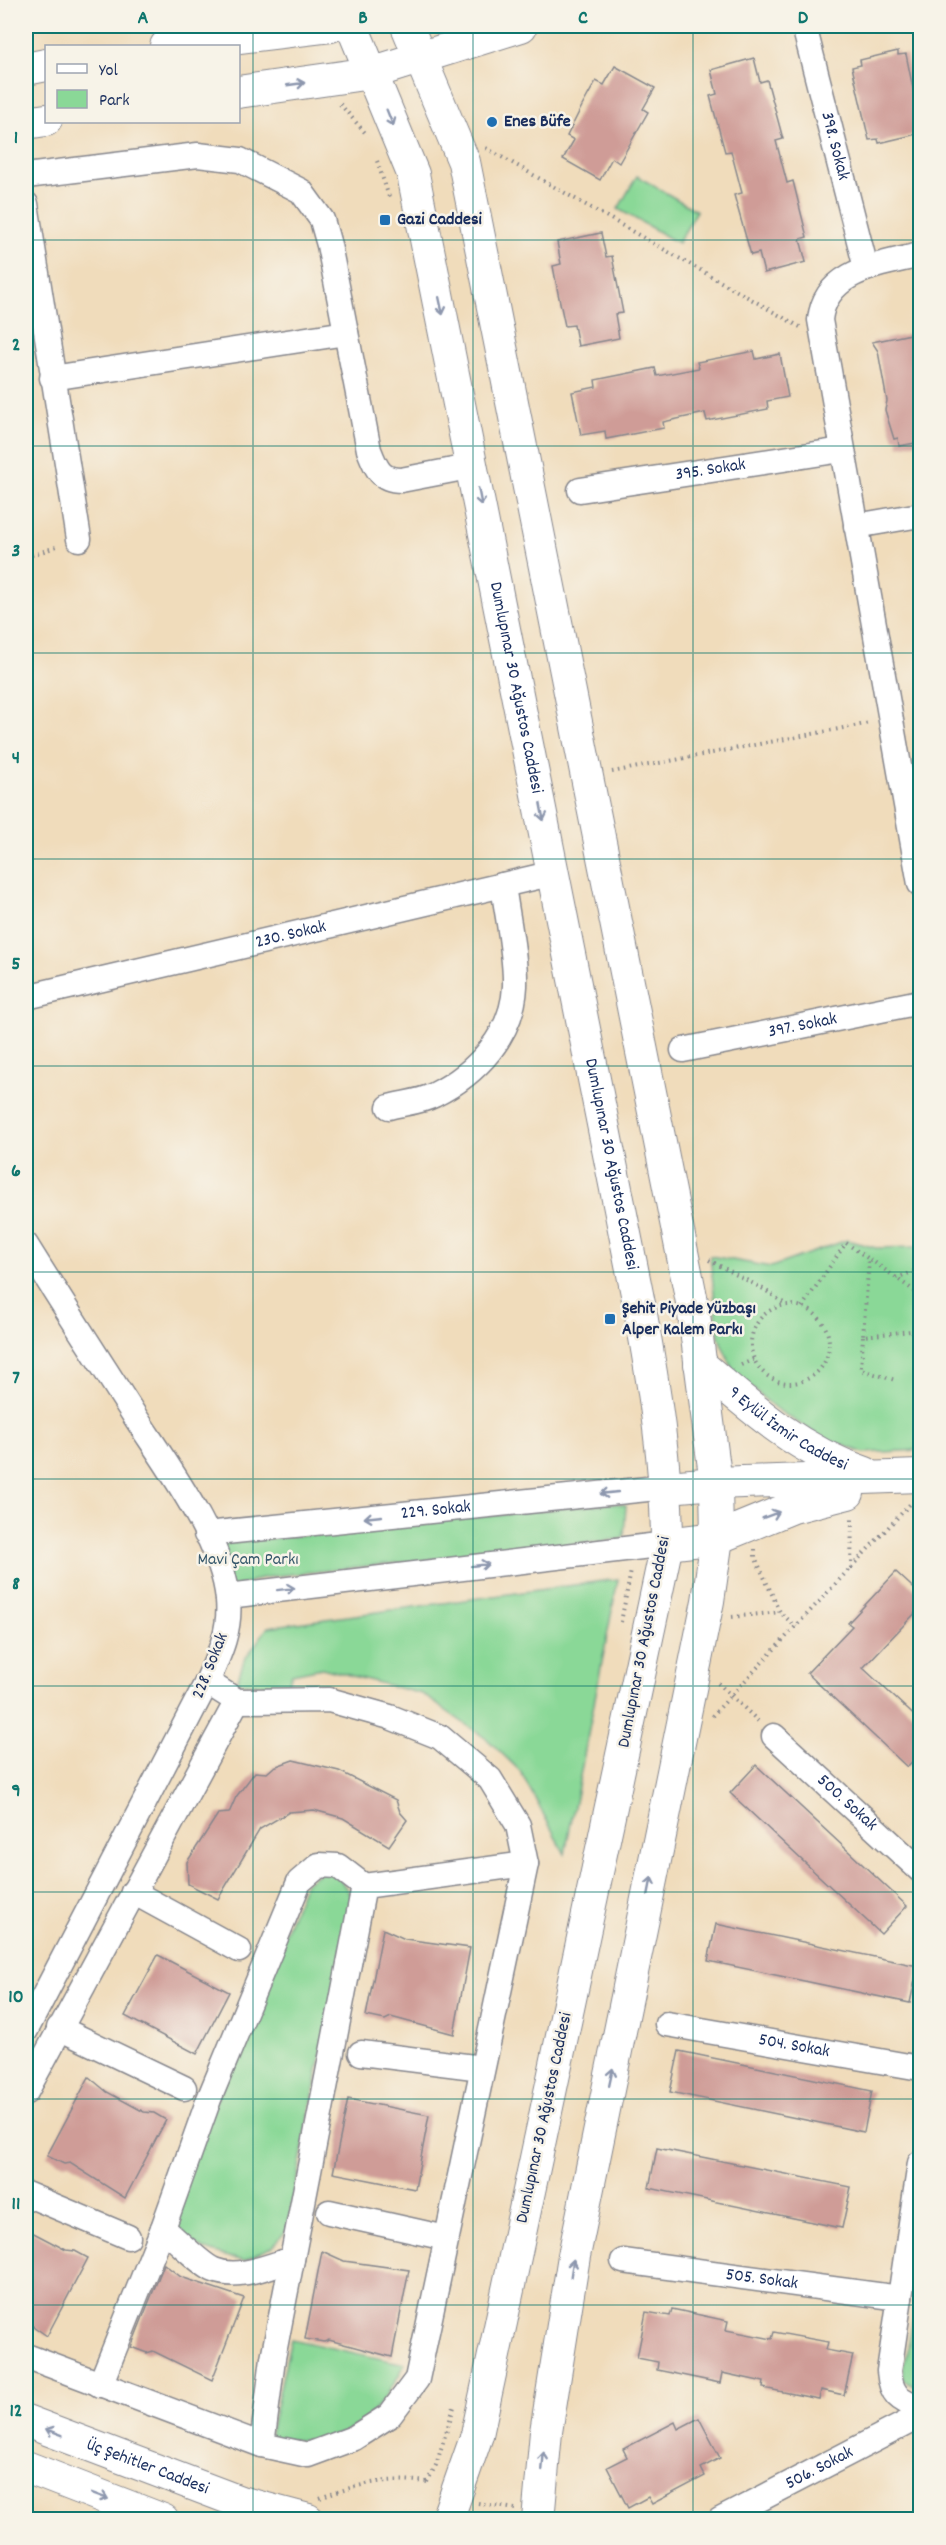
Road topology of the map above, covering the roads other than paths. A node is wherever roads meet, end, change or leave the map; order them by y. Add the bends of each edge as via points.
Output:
1 (331, 26) edge
2 (352, 26) edge
3 (407, 26) edge
4 (521, 26) edge
5 (804, 26) edge
6 (174, 45) edge
7 (420, 56) junction
8 (45, 65) edge
9 (26, 69) edge
10 (371, 73) junction
11 (240, 92) edge
12 (45, 120) edge
13 (26, 123) edge
14 (26, 177) edge
15 (26, 204) edge
16 (921, 255) edge
17 (866, 268) junction
18 (346, 333) junction
19 (52, 378) junction
20 (842, 450) junction
21 (474, 466) junction
22 (580, 490) dead end
23 (921, 515) edge
24 (856, 526) junction
25 (79, 539) road end
26 (554, 873) junction
27 (920, 876) edge
28 (503, 885) junction
29 (26, 997) edge
30 (921, 1002) edge
31 (683, 1050) dead end
32 (389, 1107) dead end
33 (26, 1245) edge
34 (700, 1364) junction
35 (882, 1479) junction
36 (716, 1483) junction
37 (667, 1487) junction
38 (917, 1489) edge
39 (206, 1534) junction
40 (717, 1538) junction
41 (667, 1544) junction
42 (228, 1596) junction
43 (207, 1682) junction
44 (237, 1701) junction
45 (774, 1736) road end
46 (526, 1864) junction
47 (921, 1870) edge
48 (364, 1886) junction
49 (133, 1892) junction
50 (239, 1950) dead end
51 (667, 2024) dead end
52 (59, 2028) junction
53 (26, 2030) edge
54 (361, 2053) dead end
55 (482, 2068) junction
56 (921, 2068) edge
57 (184, 2088) dead end
58 (26, 2092) edge
59 (921, 2163) edge
60 (26, 2194) edge
61 (329, 2212) dead end
62 (163, 2228) junction
63 (128, 2237) dead end
64 (446, 2238) junction
65 (292, 2259) junction
66 (623, 2261) dead end
67 (900, 2298) junction
68 (26, 2356) edge
69 (100, 2385) junction
70 (921, 2408) edge
71 (921, 2416) edge
72 (26, 2421) edge
73 (262, 2445) junction
74 (26, 2468) edge
75 (313, 2509) edge
76 (542, 2516) edge
77 (163, 2520) edge
78 (447, 2520) edge
79 (720, 2520) edge

1 - 6 main road
2 - 10 main road, Dumlupınar 30 Ağustos Caddesi
3 - 7 main road
4 - 7 main road
5 - 17 street, 398. Sokak
7 - 10 main road
7 - 34 main road via 464,162 684,1262
8 - 9 main road
11 -> 10 main road
10 -> 21 main road, Dumlupınar 30 Ağustos Caddesi via 413,174
12 - 13 main road
14 - 18 street via 198,155 257,166 301,190 313,203 322,220
15 - 19 street
16 - 17 street
17 - 20 street via 847,276 826,295 821,306 820,320
18 - 19 street
18 - 21 street via 369,450 378,471 391,480 401,480
19 - 25 street
20 - 22 street, 395. Sokak
20 - 24 street
21 -> 26 main road, Dumlupınar 30 Ağustos Caddesi
23 - 24 street
24 - 27 street
26 - 28 street, 230. Sokak
26 - 37 main road, Dumlupınar 30 Ağustos Caddesi via 645,1341
28 - 29 street, 230. Sokak
28 - 32 street via 515,985 511,1015 489,1053 468,1073 432,1096
30 - 31 street, 397. Sokak
33 - 39 street, 228. Sokak via 182,1489
34 - 35 main road, 9 Eylül İzmir Caddesi via 800,1445 832,1462
34 - 36 main road
35 - 36 main road, 9 Eylül İzmir Caddesi
35 - 38 main road, 9 Eylül İzmir Caddesi
40 -> 35 main road, 9 Eylül İzmir Caddesi via 793,1507 853,1492
36 - 37 main road, 9 Eylül İzmir Caddesi
36 - 40 main road
37 -> 39 street, 229. Sokak
37 - 41 main road, Dumlupınar 30 Ağustos Caddesi
39 - 42 street, 228. Sokak
40 - 41 main road, 9 Eylül İzmir Caddesi
76 -> 40 main road via 546,2432 574,2256 704,1619
42 -> 41 street
41 - 78 main road, Dumlupınar 30 Ağustos Caddesi via 477,2435
42 - 43 street, 228. Sokak via 227,1629
43 - 44 street
43 - 53 street, 228. Sokak
44 - 46 street via 329,1700 390,1717 440,1737 490,1779 518,1825
44 - 49 street
45 - 47 street, 500. Sokak
46 - 48 street
46 - 55 street
48 - 62 street via 338,1866 319,1865 299,1882 209,2099
48 - 65 street
49 - 50 street
49 - 52 street
51 - 56 street, 504. Sokak
52 - 57 street
52 - 58 street
54 - 55 street
55 - 64 street
59 - 67 street
60 - 63 street
61 - 64 street
62 - 65 street via 213,2270 233,2273
62 - 69 street
64 - 73 street via 417,2379 390,2415 354,2438 308,2455
65 - 73 street
66 - 67 street, 505. Sokak
67 - 70 street via 890,2387 901,2399
68 - 69 street
69 - 73 street
71 - 79 street, 506. Sokak
75 -> 72 main road, Üç Şehitler Caddesi via 240,2502
74 -> 77 main road

